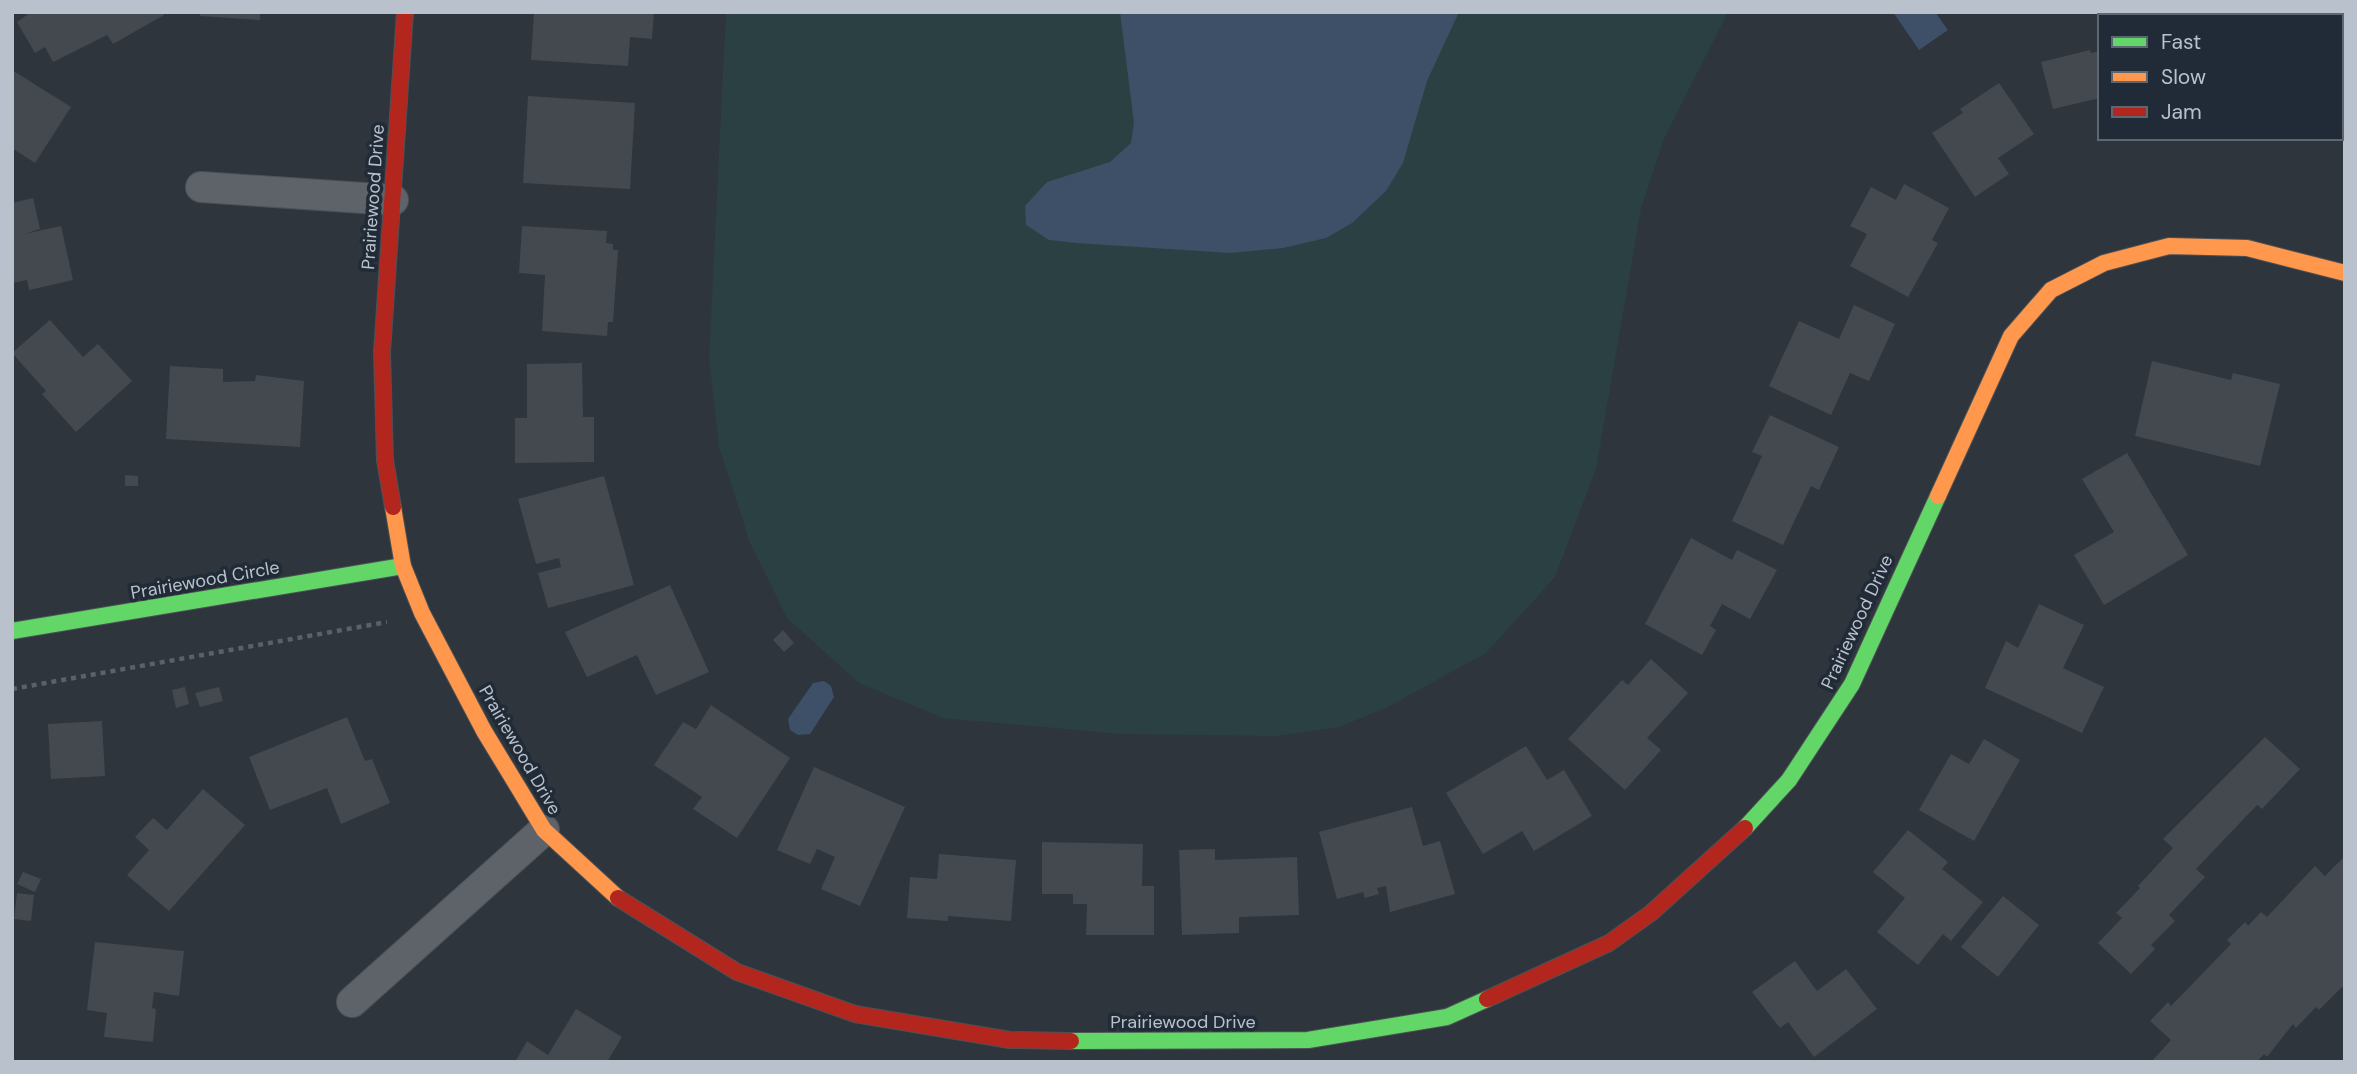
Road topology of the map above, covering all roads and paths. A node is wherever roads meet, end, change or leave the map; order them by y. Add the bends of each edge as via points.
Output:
1 (405, 12) edge
2 (201, 187) dead end
3 (393, 200) junction
4 (2345, 273) edge
5 (403, 566) junction
6 (399, 620) dead end
7 (12, 631) edge
8 (12, 689) edge
9 (544, 830) junction
10 (352, 1002) dead end

1 - 3 street, Prairiewood Drive
2 - 3 street
3 - 5 street, Prairiewood Drive via 382,352 385,460
4 - 9 street, Prairiewood Drive via 2247,248 2169,246 2104,263 2051,290 2011,336 1852,684 1789,780 1733,841 1651,913 1609,943 1447,1017 1308,1040 1152,1043 1010,1040 855,1014 737,972 616,897
5 - 7 street, Prairiewood Circle
5 - 9 street, Prairiewood Drive via 422,613 484,731
6 - 8 path
9 - 10 street

